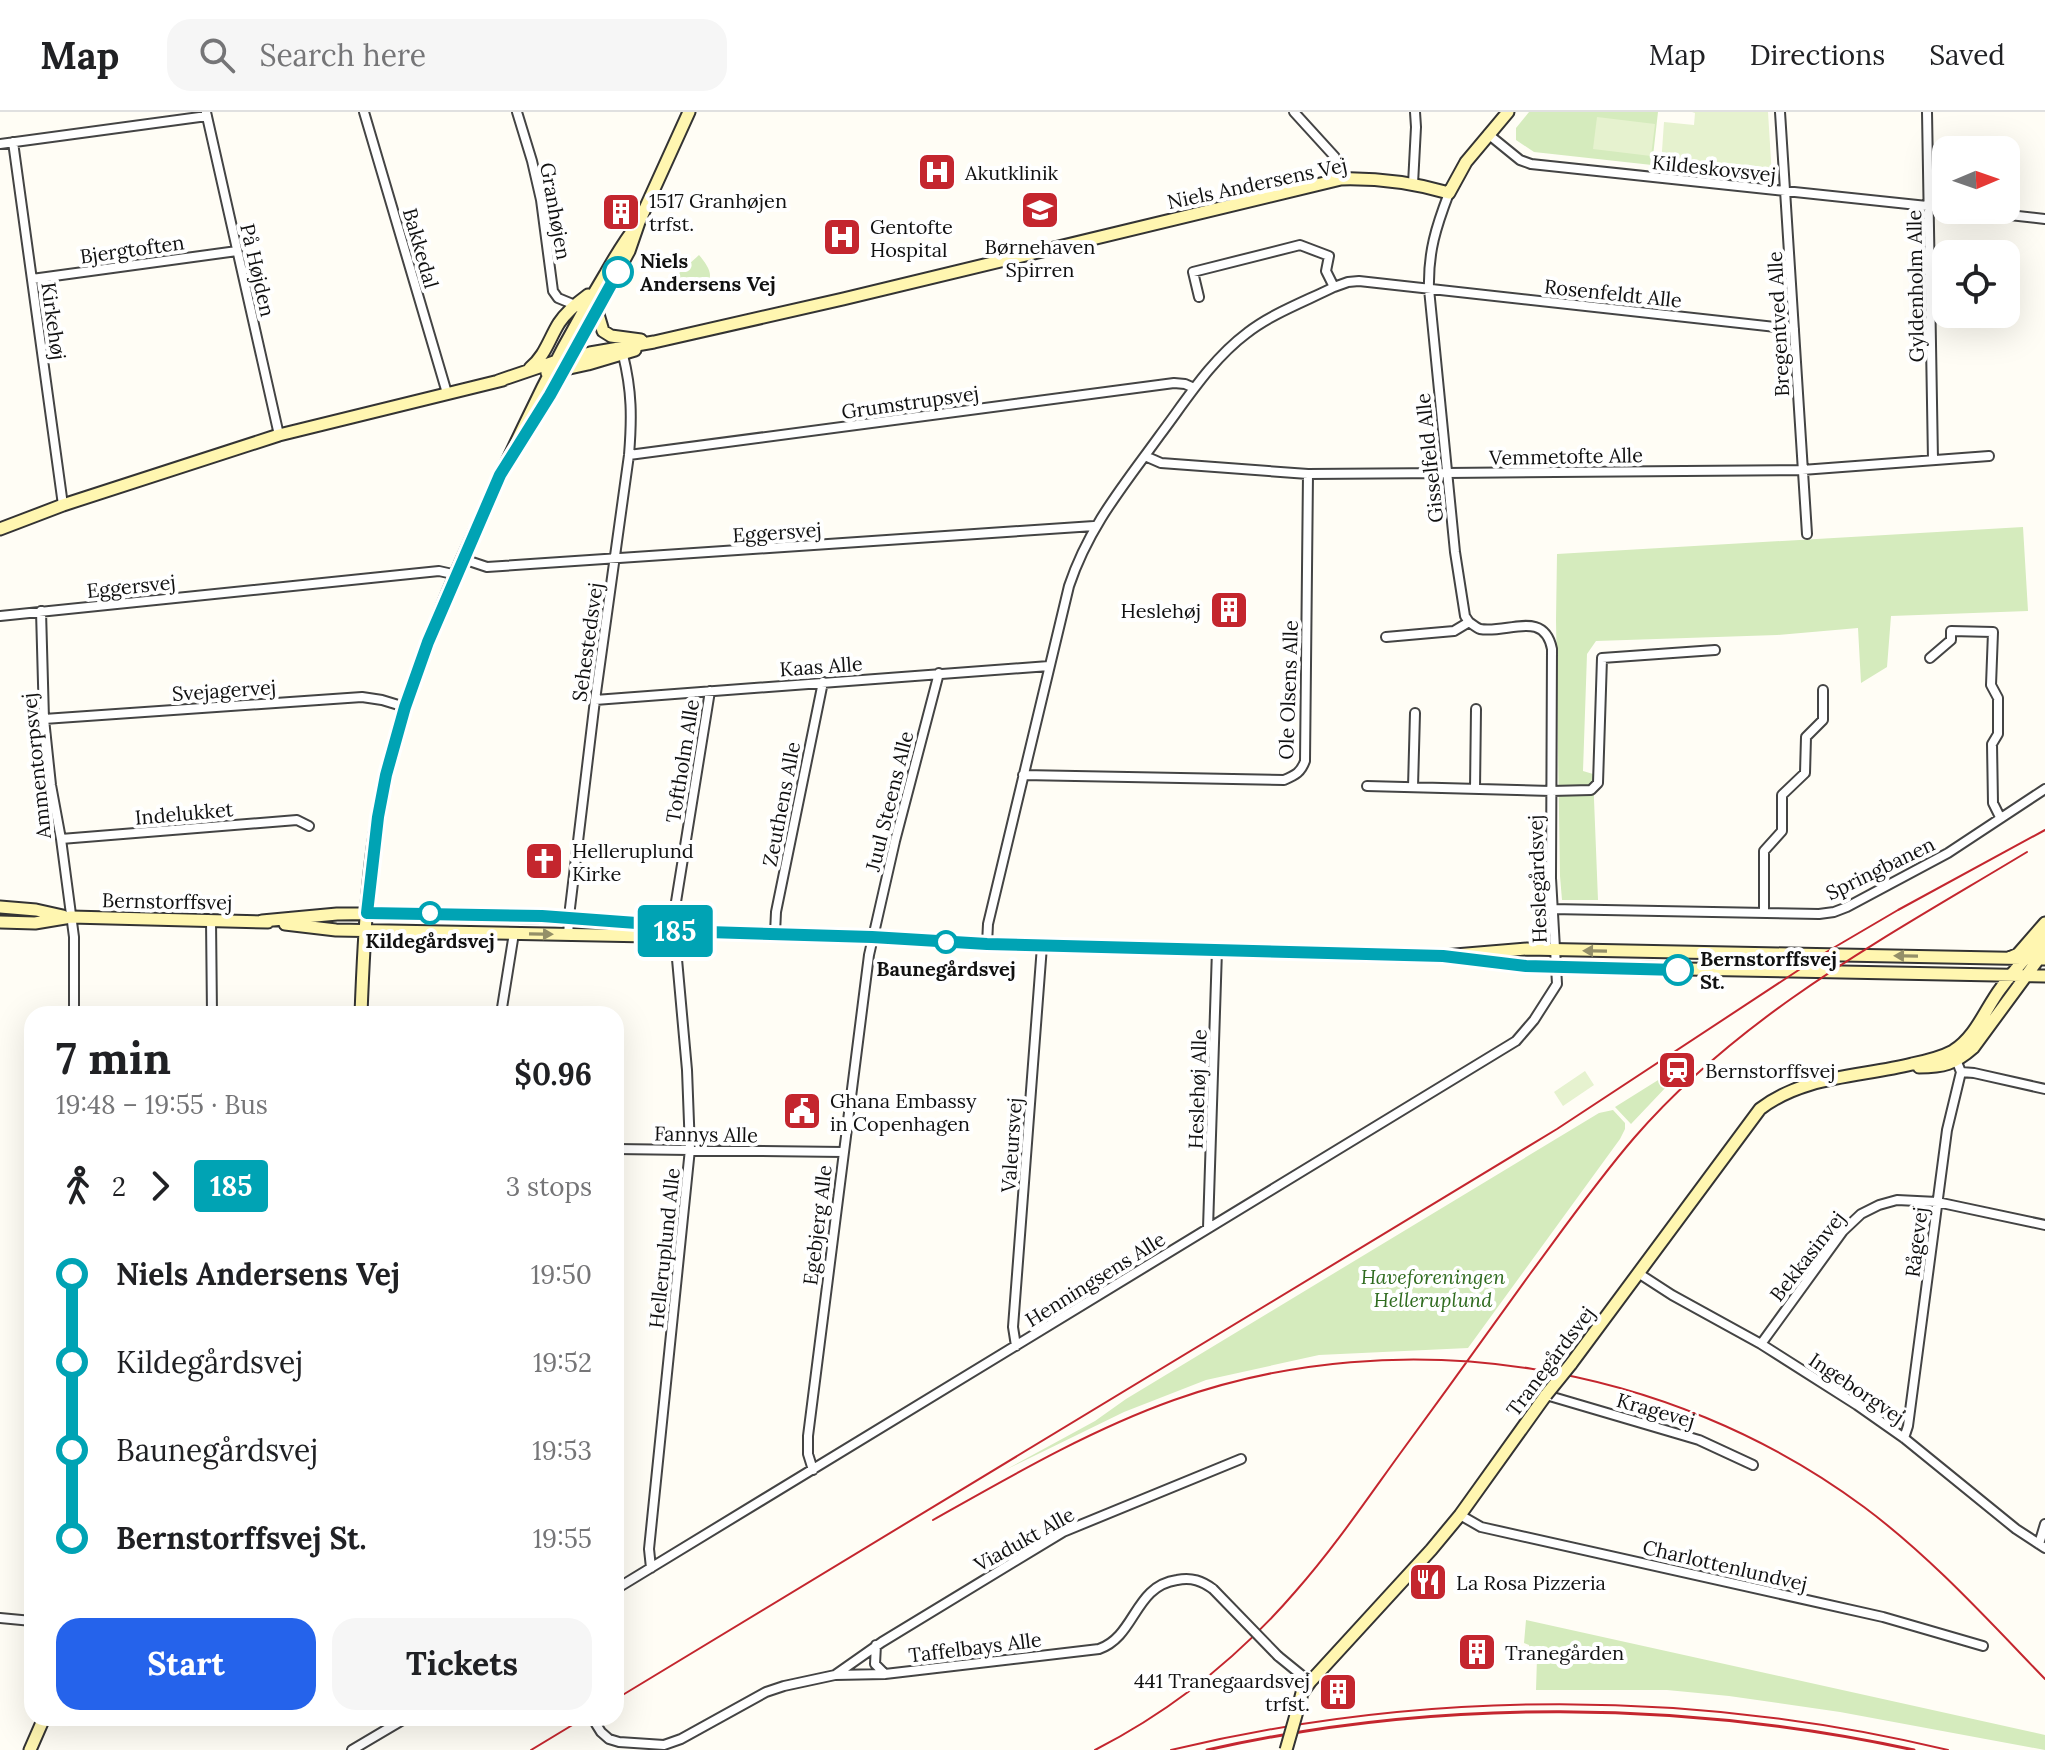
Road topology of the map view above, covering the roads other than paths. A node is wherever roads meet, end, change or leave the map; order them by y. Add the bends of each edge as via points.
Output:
1 (364, 112) edge
2 (517, 112) edge
3 (689, 112) edge
4 (1294, 112) edge
5 (1415, 112) edge
6 (1508, 112) edge
7 (1780, 112) edge
8 (1927, 112) edge
9 (207, 114) edge
10 (1488, 134) junction
11 (13, 142) junction
12 (0, 144) edge
13 (1341, 179) junction
14 (1413, 184) junction
15 (1786, 191) junction
16 (1449, 193) junction
17 (1930, 206) junction
18 (2020, 216) edge
19 (2045, 219) edge
20 (639, 222) junction
21 (237, 251) junction
22 (32, 279) junction
23 (1334, 287) junction
24 (1429, 289) junction
25 (592, 293) junction
26 (1199, 297) dead end
27 (575, 305) junction
28 (597, 311) junction
29 (1794, 329) junction
30 (654, 342) junction
31 (620, 346) junction
32 (571, 358) junction
33 (556, 368) junction
34 (524, 373) junction
35 (498, 381) junction
36 (1194, 388) junction
37 (447, 393) junction
38 (279, 435) junction
39 (629, 455) junction
40 (1145, 456) junction
41 (1989, 456) dead end
42 (1933, 460) junction
43 (1802, 470) junction
44 (1447, 473) junction
45 (1308, 474) junction
46 (63, 505) junction
47 (1094, 526) junction
48 (0, 529) edge
49 (1807, 534) dead end
50 (463, 559) junction
51 (614, 559) junction
52 (457, 575) junction
53 (41, 611) junction
54 (0, 616) edge
55 (1469, 622) junction
56 (1386, 637) dead end
57 (1715, 650) dead end
58 (1930, 658) dead end
59 (1049, 666) junction
60 (939, 673) junction
61 (823, 682) junction
62 (1823, 690) dead end
63 (710, 691) junction
64 (595, 700) junction
65 (405, 707) junction
66 (1476, 709) dead end
67 (1415, 713) dead end
68 (44, 719) junction
69 (1023, 775) junction
70 (1367, 786) dead end
71 (1413, 787) junction
72 (1475, 789) junction
73 (2045, 789) edge
74 (1551, 791) junction
75 (2000, 817) junction
76 (309, 826) dead end
77 (61, 839) junction
78 (0, 907) edge
79 (1551, 909) junction
80 (1764, 912) junction
81 (367, 913) junction
82 (71, 917) junction
83 (569, 918) junction
84 (211, 920) junction
85 (262, 921) junction
86 (0, 922) edge
87 (2045, 923) edge
88 (365, 930) junction
89 (676, 931) junction
90 (514, 933) junction
91 (775, 933) junction
92 (568, 935) junction
93 (872, 937) junction
94 (2045, 937) edge
95 (987, 944) junction
96 (1042, 946) junction
97 (1217, 950) junction
98 (1555, 950) junction
99 (1443, 956) junction
100 (2038, 957) edge
101 (2009, 958) junction
102 (1556, 967) junction
103 (2011, 975) junction
104 (2026, 976) junction
105 (2045, 976) edge
106 (74, 1006) edge
107 (212, 1006) edge
108 (361, 1006) edge
109 (502, 1006) edge
110 (1956, 1061) junction
111 (2045, 1089) edge
112 (624, 1149) edge
113 (690, 1149) junction
114 (843, 1152) junction
115 (1937, 1202) junction
116 (2045, 1225) edge
117 (1208, 1228) junction
118 (1638, 1273) junction
119 (1761, 1344) junction
120 (1016, 1346) junction
121 (1546, 1395) junction
122 (1904, 1438) junction
123 (1241, 1459) dead end
124 (1753, 1465) dead end
125 (813, 1470) junction
126 (1460, 1515) junction
127 (2045, 1524) edge
128 (2042, 1546) edge
129 (651, 1568) junction
130 (624, 1584) edge
131 (0, 1618) edge
132 (24, 1620) edge
133 (876, 1645) junction
134 (1983, 1646) dead end
135 (885, 1674) junction
136 (835, 1675) junction
137 (1310, 1682) junction
138 (40, 1726) edge
139 (392, 1726) edge
140 (597, 1726) edge
141 (30, 1750) edge
142 (352, 1750) edge
143 (1286, 1750) edge

1 - 37 street, Bakkedal
2 - 27 street, Granhøjen via 541,200 553,291
3 - 20 street
4 - 13 street via 1335,157
5 - 14 street
6 - 10 street
7 - 15 street, Bregentved Alle
8 - 17 street, Gyldenholm Alle
9 - 11 street
9 - 21 street, På Højden
10 - 15 street, Kildeskovsvej via 1531,164
10 - 16 street
11 - 12 street
11 - 22 street, Kirkehøj
13 - 14 street, Niels Andersens Vej
13 - 30 street, Niels Andersens Vej
14 - 16 street, Niels Andersens Vej
15 - 17 street, Kildeskovsvej
15 - 29 street, Bregentved Alle
16 - 24 street via 1434,233
17 - 42 street, Gyldenholm Alle
18 - 19 street
20 - 25 street
20 - 28 street
21 - 22 street, Bjergtoften
21 - 38 street, På Højden
22 - 46 street, Kirkehøj
23 - 24 street via 1359,281
23 - 26 street via 1326,271 1329,256 1300,245 1193,272
23 - 36 street via 1250,330 1221,354
24 - 29 street, Rosenfeldt Alle
24 - 44 street, Gisselfeld Alle
25 - 27 street
25 - 33 street
27 - 34 street via 538,362
28 - 31 street via 603,331
28 - 32 street
29 - 43 street, Bregentved Alle
30 - 31 street
30 - 31 street, Niels Andersens Vej
31 - 32 street, Niels Andersens Vej
31 - 33 street, Niels Andersens Vej
31 - 39 street, Sehestedsvej via 630,383
32 - 33 street, Niels Andersens Vej
33 - 34 street, Niels Andersens Vej
33 - 35 street, Niels Andersens Vej
33 - 50 street
34 - 35 street, Niels Andersens Vej
35 - 37 street, Niels Andersens Vej
36 - 39 street, Grumstrupsvej via 1174,383
36 - 40 street
37 - 38 street, Niels Andersens Vej
38 - 46 street, Niels Andersens Vej
39 - 51 street, Sehestedsvej
40 - 45 street, Vemmetofte Alle via 1161,463
40 - 47 street
41 - 42 street, Vemmetofte Alle
42 - 43 street, Vemmetofte Alle
43 - 44 street, Vemmetofte Alle
43 - 49 street, Bregentved Alle
44 - 45 street, Vemmetofte Alle
44 - 55 street, Gisselfeld Alle
45 - 69 street, Ole Olsens Alle via 1302,770 1284,780
46 - 48 street, Niels Andersens Vej
47 - 51 street, Eggersvej
47 - 59 street via 1076,564
50 - 51 street, Eggersvej via 487,567
50 - 52 street
51 - 64 street, Sehestedsvej
52 - 53 street, Eggersvej via 439,571
52 - 65 street
53 - 54 street, Eggersvej
53 - 68 street, Ammentorpsvej
55 - 56 street via 1454,631
55 - 74 street, Heslegårdsvej via 1480,629 1531,626 1550,639
57 - 74 street, Heslegårdsvej via 1602,658 1598,783 1591,790
58 - 75 street via 1951,640 1951,631 1993,632 1991,685 1998,698 1993,803
59 - 60 street, Kaas Alle
59 - 69 street
60 - 61 street, Kaas Alle
60 - 93 street, Juul Steens Alle
61 - 63 street, Kaas Alle
61 - 91 street, Zeuthens Alle
62 - 80 street via 1823,720 1806,737 1805,773 1782,795 1782,831 1764,851
63 - 64 street, Kaas Alle
63 - 89 street, Toftholm Alle via 675,908
64 - 83 street, Sehestedsvej
65 - 68 street, Svejagervej via 362,697
65 - 81 street via 382,797
66 - 72 street
67 - 71 street
68 - 77 street, Ammentorpsvej
69 - 95 street
70 - 71 street
71 - 72 street
72 - 74 street
73 - 75 street, Springbanen
74 - 79 street, Heslegårdsvej
75 - 80 street, Springbanen via 1948,853 1847,907 1819,914
76 - 77 street, Indelukket via 297,820
77 - 82 street, Ammentorpsvej
78 - 82 street, Bernstorffsvej
79 - 80 street, Springbanen
79 - 98 street, Heslegårdsvej
81 - 83 street, Bernstorffsvej
81 - 85 street, Bernstorffsvej
81 - 88 street
82 - 84 street, Bernstorffsvej
82 - 86 street, Bernstorffsvej
82 - 106 street, Ammentorpsvej
83 - 89 street, Bernstorffsvej
83 - 92 street, Sehestedsvej
84 - 85 street, Bernstorffsvej
84 - 107 street
85 - 88 street, Bernstorffsvej
87 - 101 street
88 - 90 street, Bernstorffsvej
88 - 108 street
89 - 91 street, Bernstorffsvej
89 - 92 street, Bernstorffsvej
89 - 113 street, Helleruplund Alle
90 -> 92 street, Bernstorffsvej
90 - 109 street
91 - 93 street, Bernstorffsvej
93 - 95 street, Bernstorffsvej
93 - 114 street, Egebjerg Alle
94 - 100 street
95 - 96 street, Bernstorffsvej
96 - 97 street, Bernstorffsvej
96 - 120 street, Valeursvej via 1013,1327
97 - 99 street, Bernstorffsvej
97 - 117 street, Heslehøj Alle
98 - 99 street, Bernstorffsvej
101 -> 98 street, Bernstorffsvej
98 - 102 street, Heslegårdsvej
99 - 102 street, Bernstorffsvej
100 - 101 street, Bernstorffsvej
100 - 103 street
100 - 104 street, Tranegårdsvej
102 - 103 street, Bernstorffsvej
102 - 117 street, Henningsens Alle via 1556,987 1516,1041
103 - 104 street, Bernstorffsvej
103 - 110 street via 1959,1047
104 - 105 street, Bernstorffsvej
104 - 110 street, Tranegårdsvej via 1982,1038
110 - 111 street via 1974,1073
110 - 115 street, Rågevej
110 - 118 street, Tranegårdsvej via 1938,1058 1800,1086 1778,1097 1760,1109
112 - 113 street, Fannys Alle
113 - 114 street, Fannys Alle
113 - 129 street, Helleruplund Alle
114 - 125 street, Egebjerg Alle via 808,1436
115 - 116 street, Bekkasinvej
115 - 119 street, Bekkasinvej via 1897,1200 1861,1214
115 - 122 street, Rågevej
117 - 120 street, Henningsens Alle
118 - 119 street, Ingeborgvej
118 - 121 street, Tranegårdsvej, bridge
119 - 122 street, Ingeborgvej
120 - 125 street, Henningsens Alle
121 - 124 street, Kragevej via 1699,1440
121 - 126 street, Tranegårdsvej
122 - 128 street, Ingeborgvej
123 - 133 street, Viadukt Alle via 1063,1532
125 - 129 street, Henningsens Alle
126 - 134 street, Charlottenlundvej via 1481,1527 1883,1617
126 - 137 street, Tranegårdsvej
127 - 128 street
129 - 130 street, Henningsens Alle
131 - 132 street
133 - 135 street via 875,1664
133 - 136 street, Viadukt Alle
135 - 136 street, Taffelbays Alle
135 - 137 street, Taffelbays Alle, bridge via 1099,1649 1118,1638 1148,1594 1162,1584 1191,1579 1213,1589
136 - 140 street, Taffelbays Alle via 766,1692 664,1745 619,1742
137 - 143 street, Tranegårdsvej, bridge
138 - 141 street
139 - 142 street

